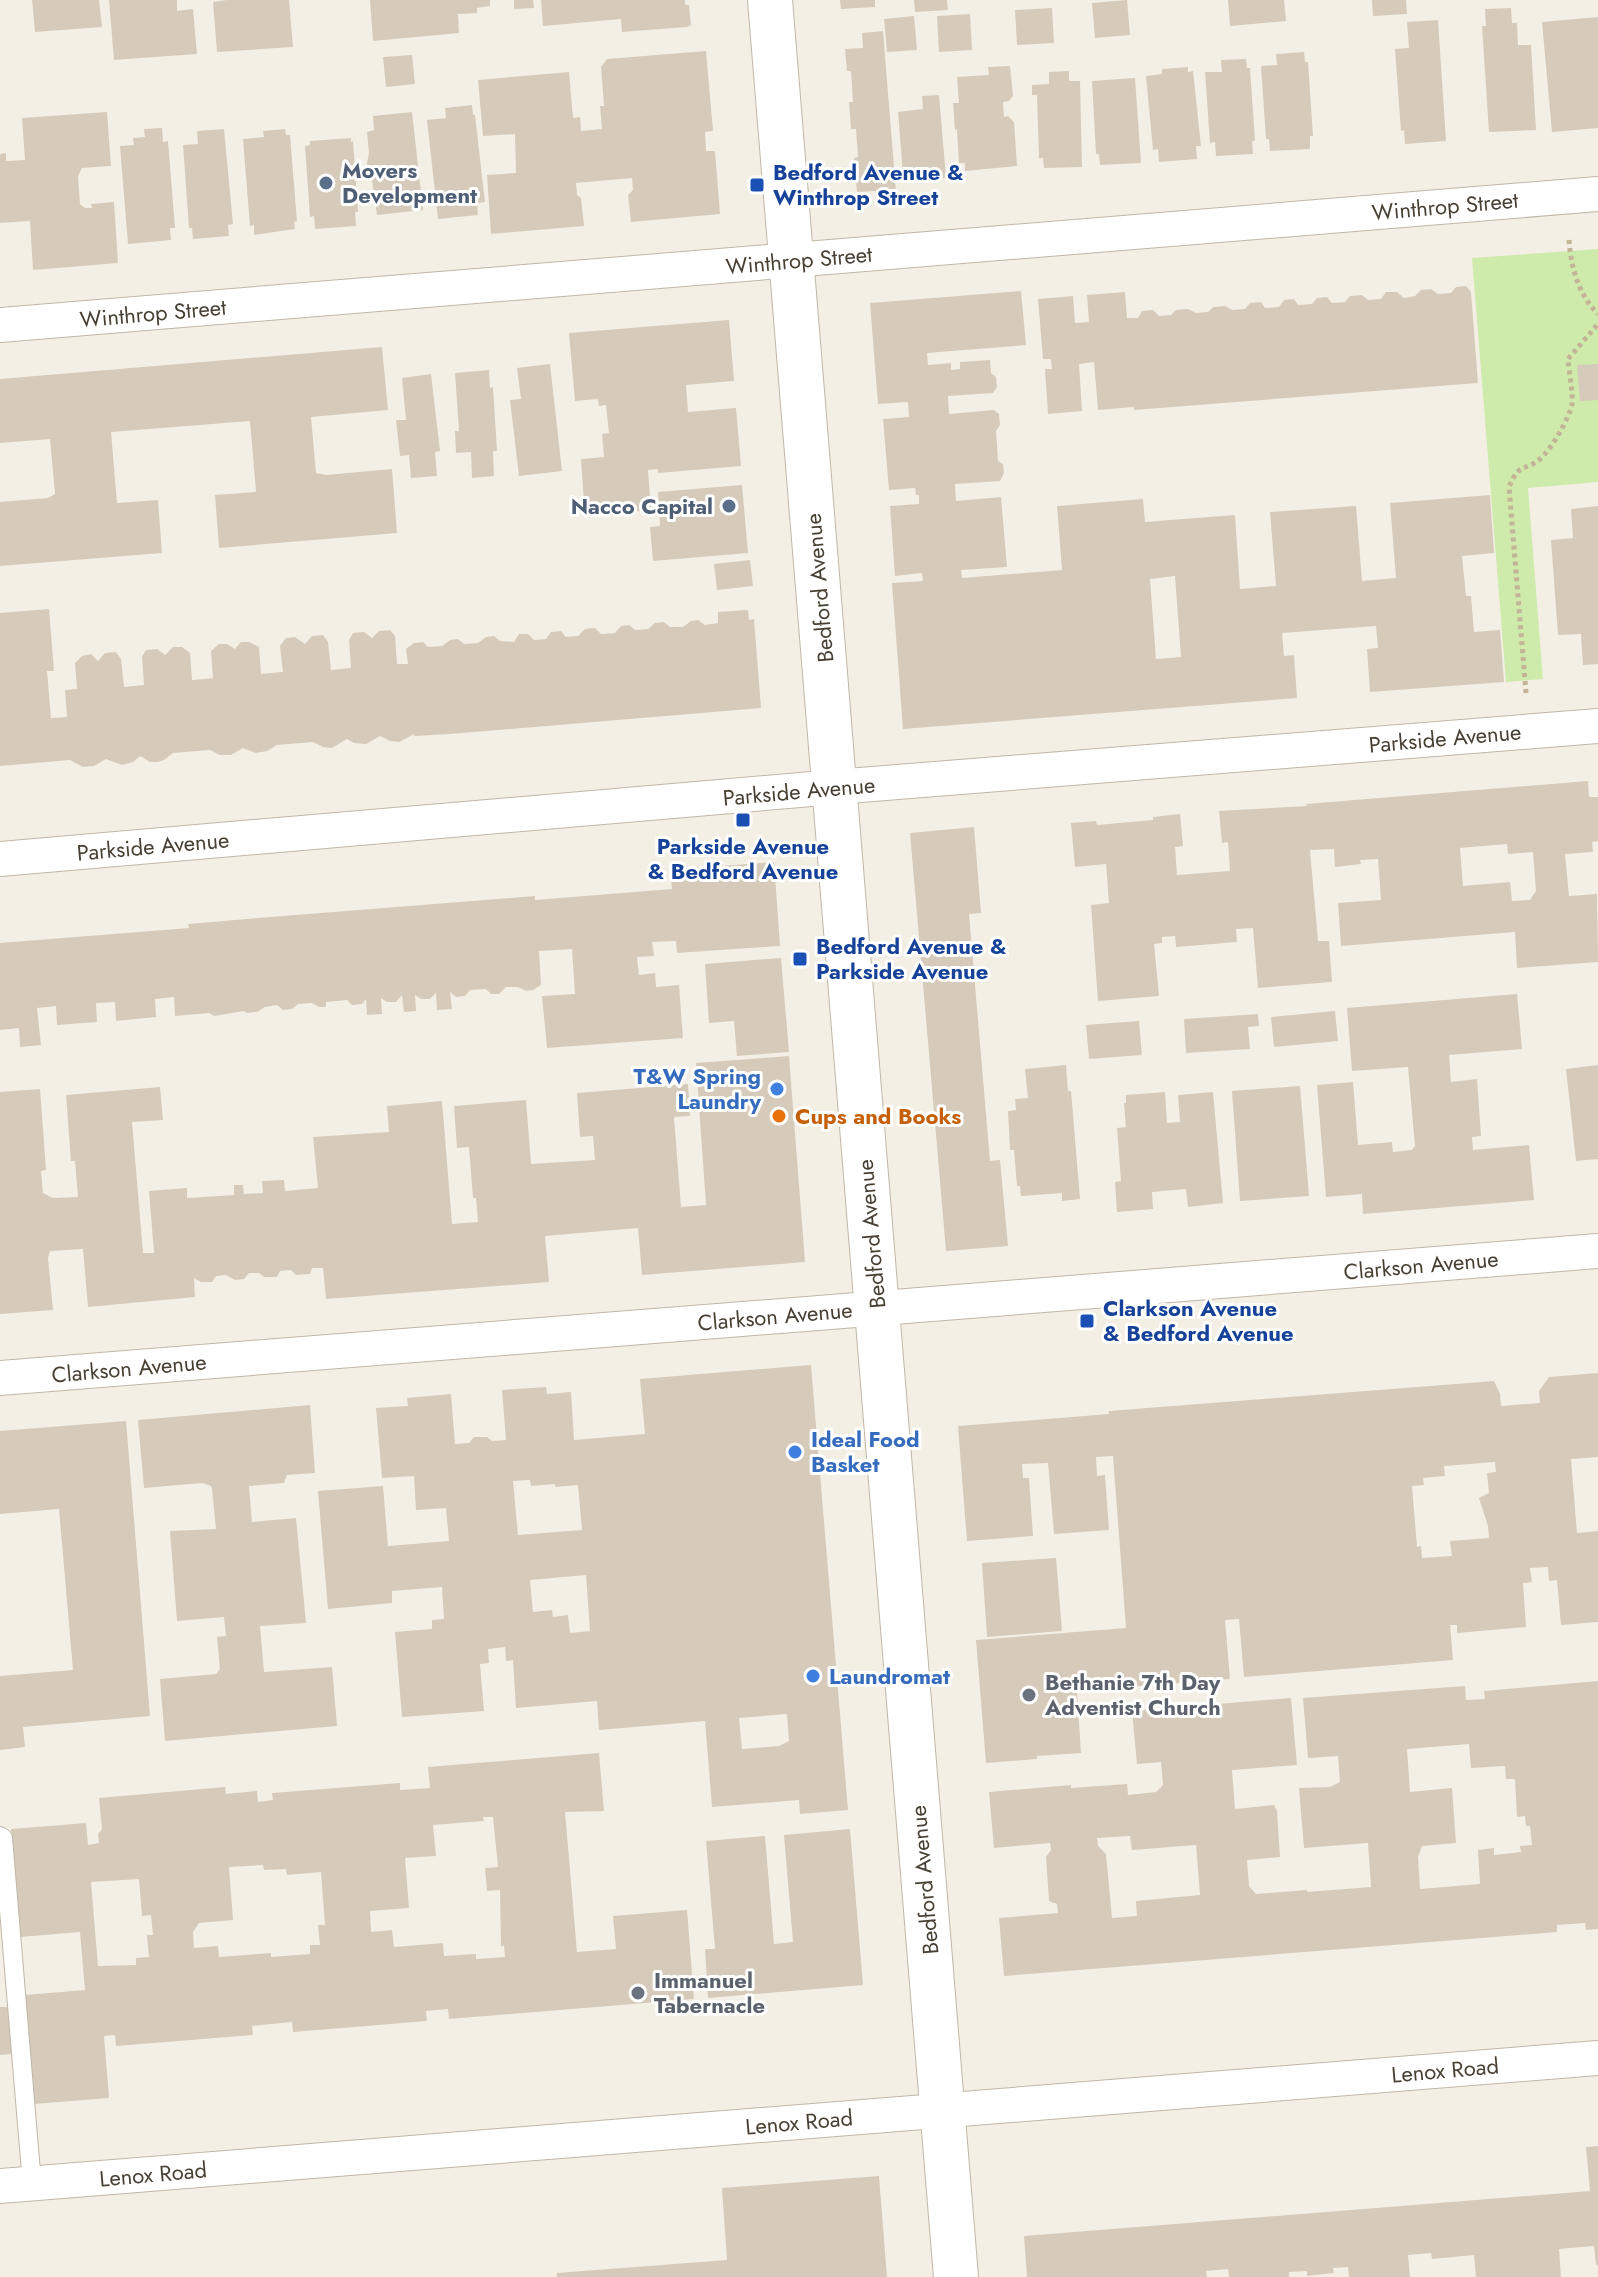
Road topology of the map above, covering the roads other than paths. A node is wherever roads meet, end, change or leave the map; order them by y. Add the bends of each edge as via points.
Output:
1 (770, 0) edge
2 (1598, 194) edge
3 (792, 260) junction
4 (0, 325) edge
5 (1598, 726) edge
6 (835, 787) junction
7 (0, 859) edge
8 (1598, 1251) edge
9 (877, 1308) junction
10 (0, 1378) edge
11 (0, 1836) edge
12 (1598, 2058) edge
13 (943, 2110) junction
14 (16, 2185) edge
15 (956, 2277) edge

1 - 3 street, Bedford Avenue
2 - 3 street, Winthrop Street
3 - 4 street, Winthrop Street
3 - 6 street, Bedford Avenue
5 - 6 street, Parkside Avenue
6 - 7 street, Parkside Avenue
6 - 9 street, Bedford Avenue
8 - 9 street, Clarkson Avenue
9 - 10 street, Clarkson Avenue
9 - 13 street, Bedford Avenue
11 - 14 lane
12 - 13 street, Lenox Road
13 - 14 street, Lenox Road
13 - 15 street, Bedford Avenue

